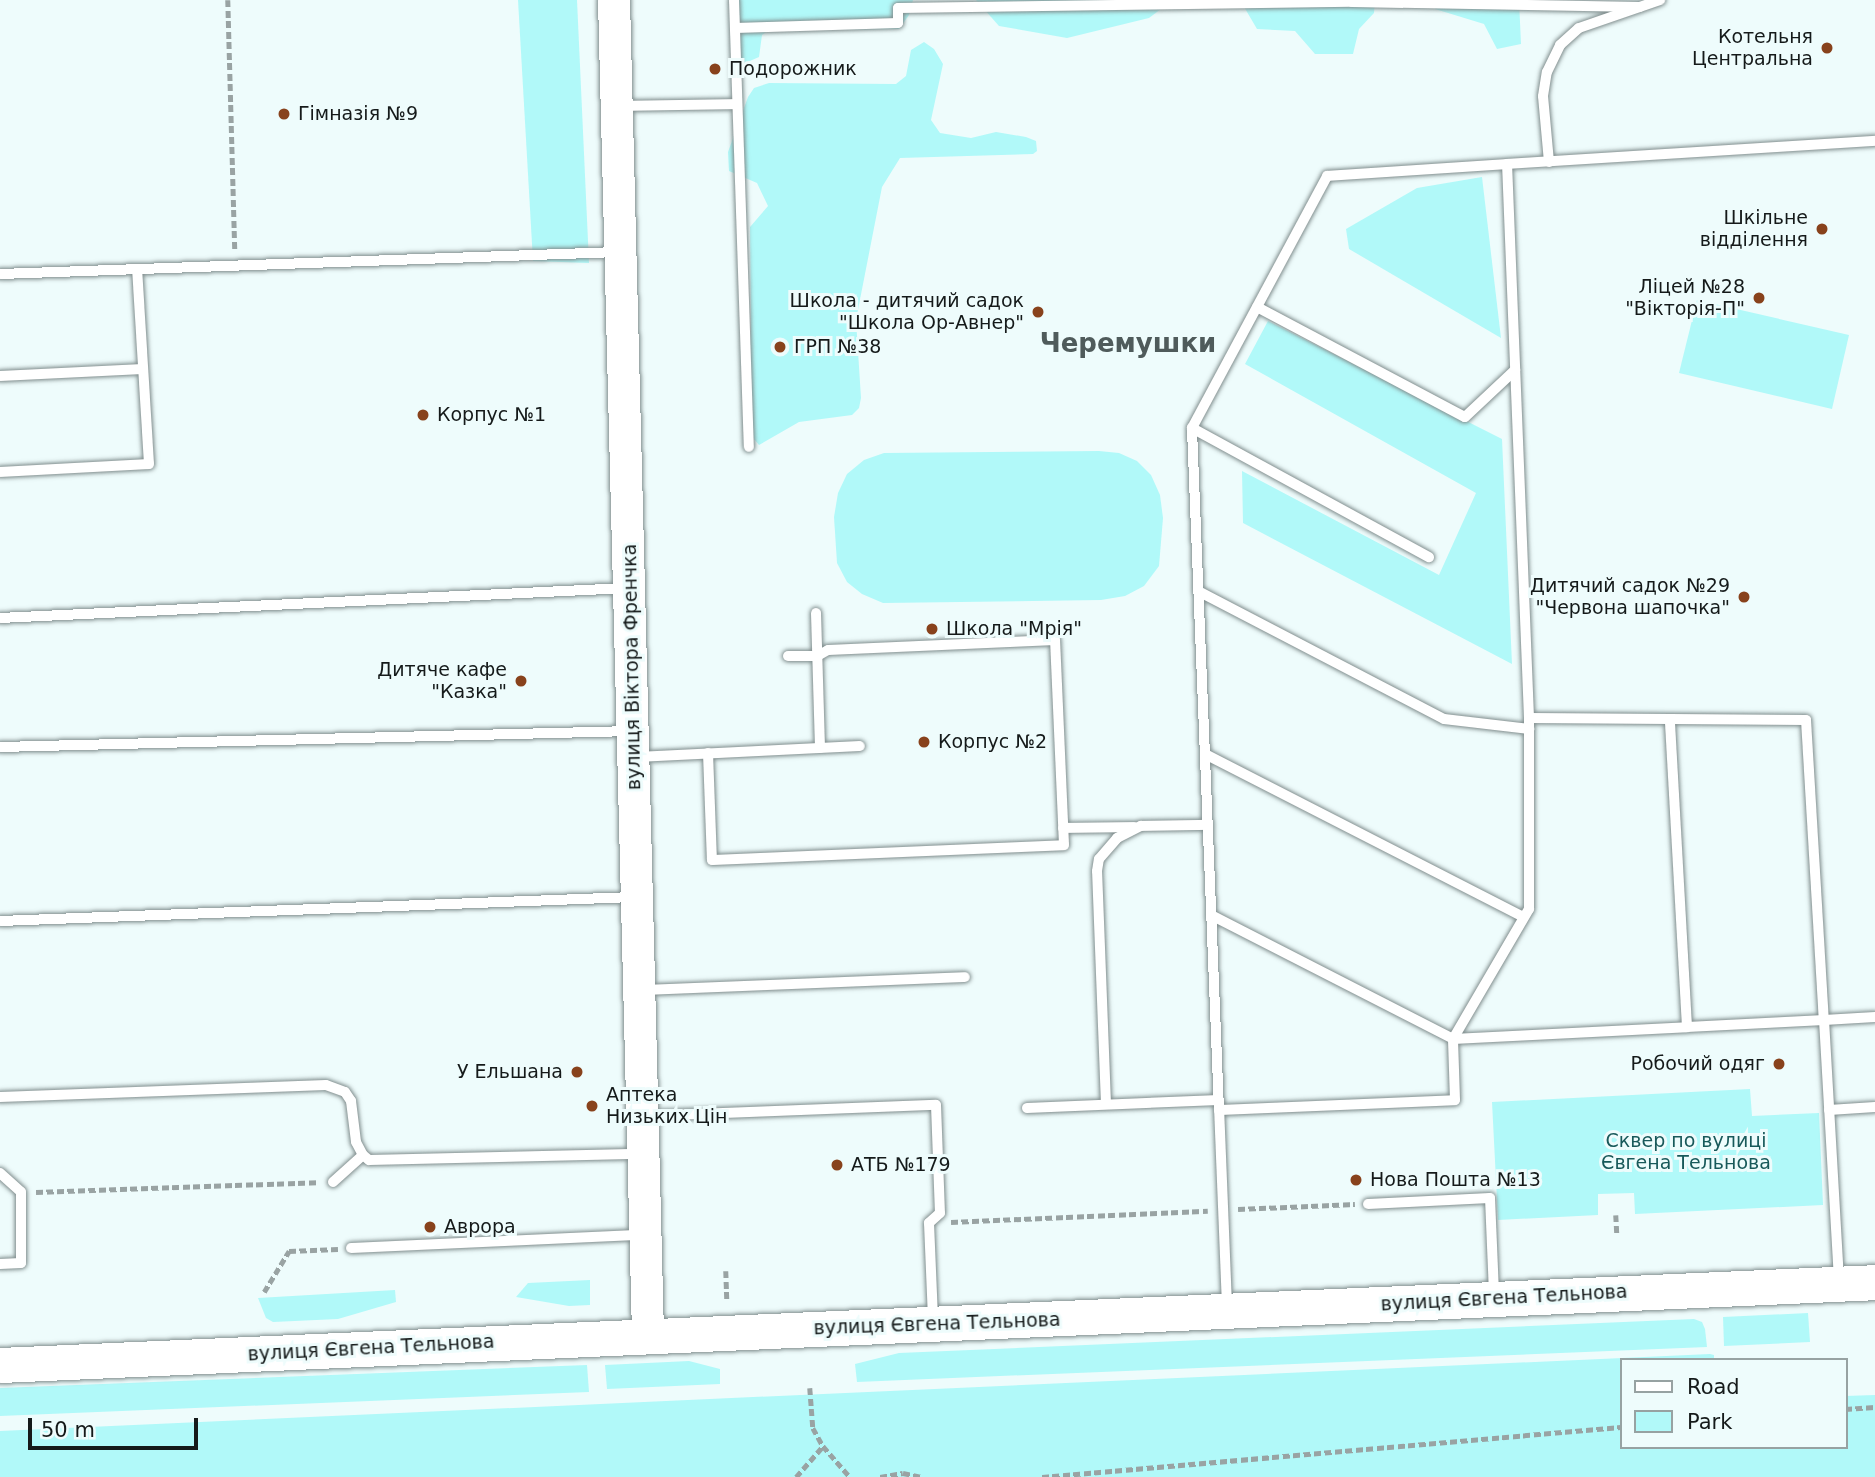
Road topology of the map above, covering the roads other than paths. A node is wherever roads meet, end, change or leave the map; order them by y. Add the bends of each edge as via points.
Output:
1 (614, 0) edge
2 (734, 0) edge
3 (1660, 0) edge
4 (1196, 2) edge
5 (1060, 3) edge
6 (897, 4) edge
7 (1640, 7) junction
8 (735, 28) junction
9 (737, 104) junction
10 (618, 107) junction
11 (1875, 141) edge
12 (1549, 162) junction
13 (1507, 164) junction
14 (622, 252) junction
15 (137, 269) junction
16 (0, 274) edge
17 (1257, 307) junction
18 (143, 369) junction
19 (1515, 370) junction
20 (0, 376) edge
21 (1192, 428) junction
22 (749, 447) dead end
23 (0, 472) edge
24 (1429, 557) dead end
25 (630, 587) junction
26 (1198, 591) junction
27 (816, 612) dead end
28 (0, 618) edge
29 (788, 656) dead end
30 (817, 656) junction
31 (1670, 719) junction
32 (1529, 724) junction
33 (634, 744) junction
34 (860, 746) dead end
35 (0, 747) edge
36 (820, 748) junction
37 (708, 753) junction
38 (1205, 754) junction
39 (1208, 824) junction
40 (1141, 826) junction
41 (1063, 828) junction
42 (638, 897) junction
43 (1211, 915) junction
44 (1524, 918) junction
45 (0, 921) edge
46 (965, 977) dead end
47 (640, 990) junction
48 (1875, 1017) edge
49 (1824, 1020) junction
50 (1687, 1027) junction
51 (1453, 1039) junction
52 (0, 1097) edge
53 (1106, 1104) junction
54 (1219, 1105) junction
55 (1875, 1107) edge
56 (1027, 1108) dead end
57 (1829, 1110) junction
58 (643, 1116) junction
59 (644, 1154) junction
60 (363, 1156) junction
61 (0, 1173) edge
62 (333, 1182) road end
63 (1368, 1204) road end
64 (645, 1235) junction
65 (351, 1248) road end
66 (0, 1264) edge
67 (1875, 1282) edge
68 (1839, 1283) junction
69 (1494, 1299) junction
70 (1227, 1311) junction
71 (934, 1324) junction
72 (648, 1335) junction
73 (0, 1365) edge

1 - 10 street, вулиця Віктора Френчка
2 - 8 lane
3 - 7 lane
4 - 5 lane
4 - 7 lane
5 - 6 lane
6 - 8 lane via 898,23
7 - 12 lane via 1579,29 1560,45 1547,72 1543,96
8 - 9 lane
9 - 10 lane
9 - 22 lane
10 - 14 street, вулиця Віктора Френчка
11 - 12 lane
12 - 13 lane
13 - 17 lane via 1327,176
13 - 19 lane
14 - 15 lane
14 - 25 street, вулиця Віктора Френчка
15 - 16 lane
15 - 18 lane
17 - 19 lane via 1465,417
17 - 21 lane
18 - 20 lane
18 - 23 lane via 149,464
19 - 32 lane
21 - 24 lane
21 - 26 lane
25 - 28 lane
25 - 33 street, вулиця Віктора Френчка
26 - 32 lane via 1444,719
26 - 38 lane
27 - 30 lane
29 - 30 lane
30 - 36 lane
30 - 41 lane via 828,650 1055,640
31 - 32 lane
31 - 49 lane via 1806,720
31 - 50 lane
32 - 44 lane via 1529,909
33 - 35 lane
33 - 37 lane
33 - 42 street, вулиця Віктора Френчка
34 - 36 lane
36 - 37 lane
37 - 41 lane via 712,860 1064,845
38 - 39 lane
38 - 44 lane
39 - 40 lane
39 - 43 lane
40 - 41 lane
40 - 53 lane via 1108,845 1097,871
42 - 45 lane
42 - 47 street, вулиця Віктора Френчка
43 - 51 lane
43 - 54 lane
44 - 51 lane
46 - 47 lane
47 - 58 street, вулиця Віктора Френчка
48 - 49 lane
49 - 50 lane
49 - 57 lane
50 - 51 lane
51 - 54 lane via 1455,1100
52 - 60 lane via 326,1085 345,1092 351,1101 356,1142
53 - 54 lane
53 - 56 lane
54 - 70 lane
55 - 57 lane
57 - 68 lane
58 - 59 street, вулиця Віктора Френчка
58 - 71 lane via 936,1105 940,1213 929,1223
59 - 60 lane via 379,1162
59 - 64 street, вулиця Віктора Френчка
60 - 62 lane
61 - 66 lane via 21,1192 21,1263
63 - 69 lane via 1490,1198
64 - 65 lane
64 - 72 street, вулиця Віктора Френчка
67 - 68 main road, вулиця Євгена Тельнова
68 - 69 main road, вулиця Євгена Тельнова
69 - 70 main road, вулиця Євгена Тельнова
70 - 71 main road, вулиця Євгена Тельнова
71 - 72 main road, вулиця Євгена Тельнова
72 - 73 main road, вулиця Євгена Тельнова

